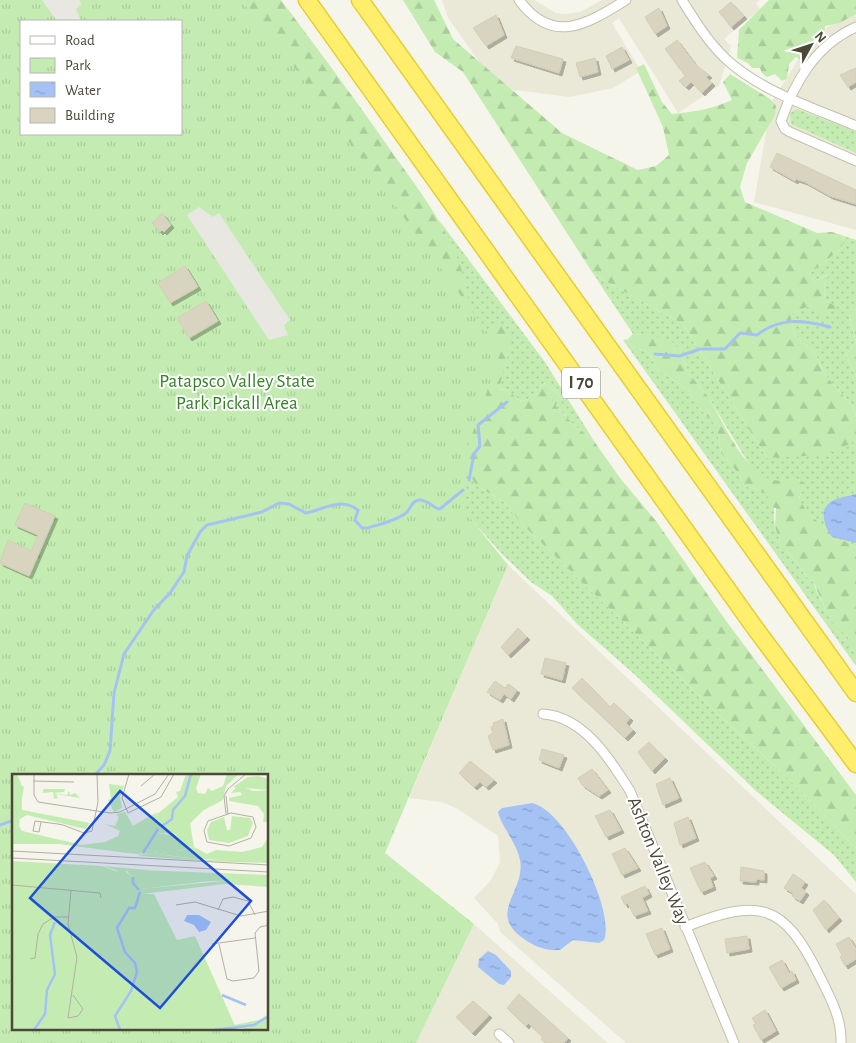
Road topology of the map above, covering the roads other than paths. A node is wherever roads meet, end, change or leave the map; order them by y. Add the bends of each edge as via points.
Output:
1 (307, 0) edge
2 (360, 0) edge
3 (519, 0) edge
4 (626, 0) edge
5 (682, 0) edge
6 (856, 27) edge
7 (790, 97) junction
8 (856, 126) edge
9 (856, 160) edge
10 (856, 692) edge
11 (543, 714) dead end
12 (856, 764) edge
13 (685, 927) junction
14 (499, 1034) dead end
15 (509, 1043) edge
16 (734, 1043) edge
17 (841, 1043) edge

1 - 12 highway, I 70 via 755,628
2 - 10 highway, I 70
3 - 4 street via 538,20 560,28 586,24
5 - 7 street via 698,26 725,58 762,85
6 - 7 street via 834,40 811,61
7 - 8 street
7 - 9 street via 782,121 785,130
11 - 13 street, Ashton Valley Way via 554,714 573,723 615,768 641,815
13 - 16 street, Ashton Valley Way
13 - 17 street via 737,909 770,914 786,924 806,948 832,1000 838,1016
14 - 15 street

